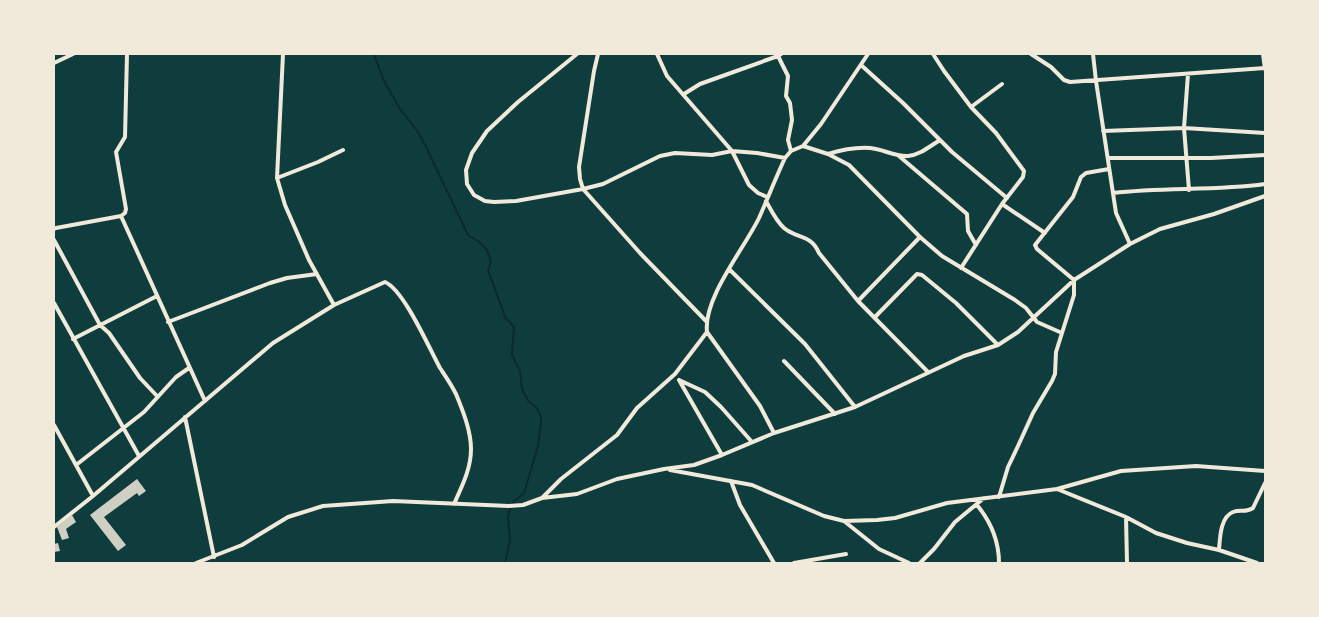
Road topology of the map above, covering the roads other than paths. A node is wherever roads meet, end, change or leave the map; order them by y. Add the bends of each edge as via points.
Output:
1 (73, 54) edge
2 (127, 54) edge
3 (283, 54) edge
4 (577, 54) edge
5 (598, 54) edge
6 (657, 54) edge
7 (868, 54) edge
8 (934, 54) edge
9 (1031, 54) edge
10 (1094, 54) edge
11 (1263, 54) edge
12 (780, 55) edge
13 (54, 63) edge
14 (861, 65) junction
15 (1265, 69) edge
16 (1188, 74) junction
17 (1096, 81) junction
18 (1002, 84) dead end
19 (684, 94) junction
20 (971, 106) junction
21 (1184, 128) junction
22 (1103, 131) junction
23 (1265, 133) edge
24 (940, 140) junction
25 (803, 146) junction
26 (343, 150) dead end
27 (732, 151) junction
28 (791, 151) junction
29 (828, 154) junction
30 (1265, 155) edge
31 (898, 156) junction
32 (786, 158) junction
33 (1108, 158) junction
34 (1187, 158) junction
35 (1109, 169) junction
36 (277, 178) junction
37 (1265, 184) edge
38 (583, 190) junction
39 (1189, 190) junction
40 (1113, 193) junction
41 (1265, 196) edge
42 (1007, 198) junction
43 (766, 199) junction
44 (1002, 204) junction
45 (121, 216) junction
46 (54, 229) edge
47 (1044, 233) junction
48 (920, 238) junction
49 (54, 240) edge
50 (1130, 244) junction
51 (976, 245) junction
52 (961, 268) junction
53 (730, 270) junction
54 (317, 274) junction
55 (1074, 280) junction
56 (157, 296) junction
57 (858, 301) junction
58 (54, 303) edge
59 (334, 305) junction
60 (875, 317) junction
61 (1034, 318) junction
62 (706, 321) junction
63 (168, 322) junction
64 (100, 325) junction
65 (707, 332) junction
66 (1062, 333) junction
67 (73, 339) junction
68 (998, 344) junction
69 (784, 361) dead end
70 (189, 368) junction
71 (928, 372) junction
72 (676, 374) junction
73 (679, 380) junction
74 (157, 396) junction
75 (206, 401) junction
76 (855, 407) junction
77 (835, 414) junction
78 (185, 417) junction
79 (54, 425) edge
80 (123, 428) junction
81 (774, 433) junction
82 (752, 442) junction
83 (722, 455) junction
84 (139, 456) junction
85 (76, 464) junction
86 (664, 469) junction
87 (1265, 471) edge
88 (730, 481) junction
89 (1265, 483) edge
90 (1057, 489) junction
91 (93, 496) junction
92 (999, 497) junction
93 (542, 498) junction
94 (984, 498) junction
95 (454, 504) junction
96 (977, 505) junction
97 (1126, 517) junction
98 (844, 521) junction
99 (54, 526) edge
100 (1219, 550) junction
101 (846, 554) dead end
102 (214, 557) junction
103 (196, 563) edge
104 (774, 563) edge
105 (794, 563) edge
106 (909, 563) edge
107 (920, 563) edge
108 (999, 563) edge
109 (1127, 563) edge
110 (1257, 563) edge

1 - 13 street
2 - 45 street via 125,137 116,152 126,209
3 - 36 street
4 - 38 street via 487,130 472,153 466,170 467,184 474,195 486,201 516,202
5 - 38 street via 580,167
6 - 19 street via 667,76
7 - 14 street
8 - 20 street
9 - 17 street via 1064,80
10 - 17 street
11 - 15 street
12 - 19 street via 700,84
12 - 28 street via 788,76 786,96 792,120 788,140
14 - 24 street
14 - 25 street
15 - 16 street
16 - 17 street
16 - 21 street
17 - 22 street
18 - 20 street
19 - 27 street
20 - 42 street via 1024,171
21 - 22 street
21 - 23 street
21 - 34 street
22 - 33 street
24 - 31 street via 920,153
24 - 42 street
25 - 28 street
25 - 29 street
26 - 36 street
27 - 32 street
27 - 38 street via 712,155 674,153 660,156 618,178
27 - 43 street via 749,185
28 - 32 street
29 - 31 street via 870,148
29 - 48 street via 848,165
30 - 34 street
31 - 51 street via 967,214 968,231
32 - 43 street
33 - 34 street
33 - 35 street
34 - 39 street
35 - 40 street
35 - 47 street via 1081,177 1073,196
36 - 54 street via 285,205
37 - 39 street
38 - 62 street
39 - 40 street
40 - 50 street via 1116,213
41 - 50 street via 1160,229
42 - 44 street
43 - 53 street
43 - 57 street via 785,229 816,245
44 - 47 street
44 - 51 street
45 - 46 street
45 - 56 street
47 - 55 street via 1035,247
48 - 52 street
48 - 57 street
49 - 64 street
50 - 55 street
51 - 52 street
52 - 61 street via 1015,300
53 - 62 street via 716,293
53 - 76 street via 805,344
54 - 59 street
54 - 63 street via 288,278
55 - 61 street
55 - 66 street via 1074,295
56 - 63 street
56 - 64 street
57 - 60 street
58 - 67 street
59 - 75 street via 273,344
59 - 95 street via 385,282 391,284 406,307 448,379 470,433 468,473
60 - 68 street via 917,274 922,275
60 - 71 street
61 - 66 street
61 - 68 street
62 - 65 street
63 - 70 street
64 - 67 street
64 - 74 street
65 - 72 street
65 - 81 street via 760,406
66 - 92 street via 1056,352 1055,374 1008,467
67 - 80 street
68 - 71 street
69 - 77 street
70 - 74 street
70 - 75 street
71 - 76 street
72 - 73 street
72 - 93 street via 637,408 617,435
73 - 82 street via 705,392
73 - 83 street
74 - 80 street via 144,412
75 - 78 street
76 - 77 street
77 - 81 street
78 - 84 street
78 - 102 street
79 - 85 street
80 - 84 street
80 - 85 street
81 - 82 street
82 - 83 street
83 - 86 street via 694,465
84 - 91 street
85 - 91 street
86 - 88 street
86 - 93 street via 617,479 577,494
87 - 90 street via 1196,466 1121,471
88 - 98 street via 752,485 824,516
88 - 104 street via 740,505
89 - 100 street via 1253,508 1233,512 1227,517
90 - 92 street
90 - 97 street
91 - 99 street
92 - 94 street
93 - 95 street via 509,506
94 - 96 street
94 - 98 street via 947,503 895,518
95 - 102 street via 393,501 323,506 288,517 242,545
96 - 107 street via 956,522
96 - 108 street via 993,530
97 - 100 street via 1156,533
97 - 109 street
98 - 106 street via 879,549
100 - 110 street
101 - 105 street
102 - 103 street

